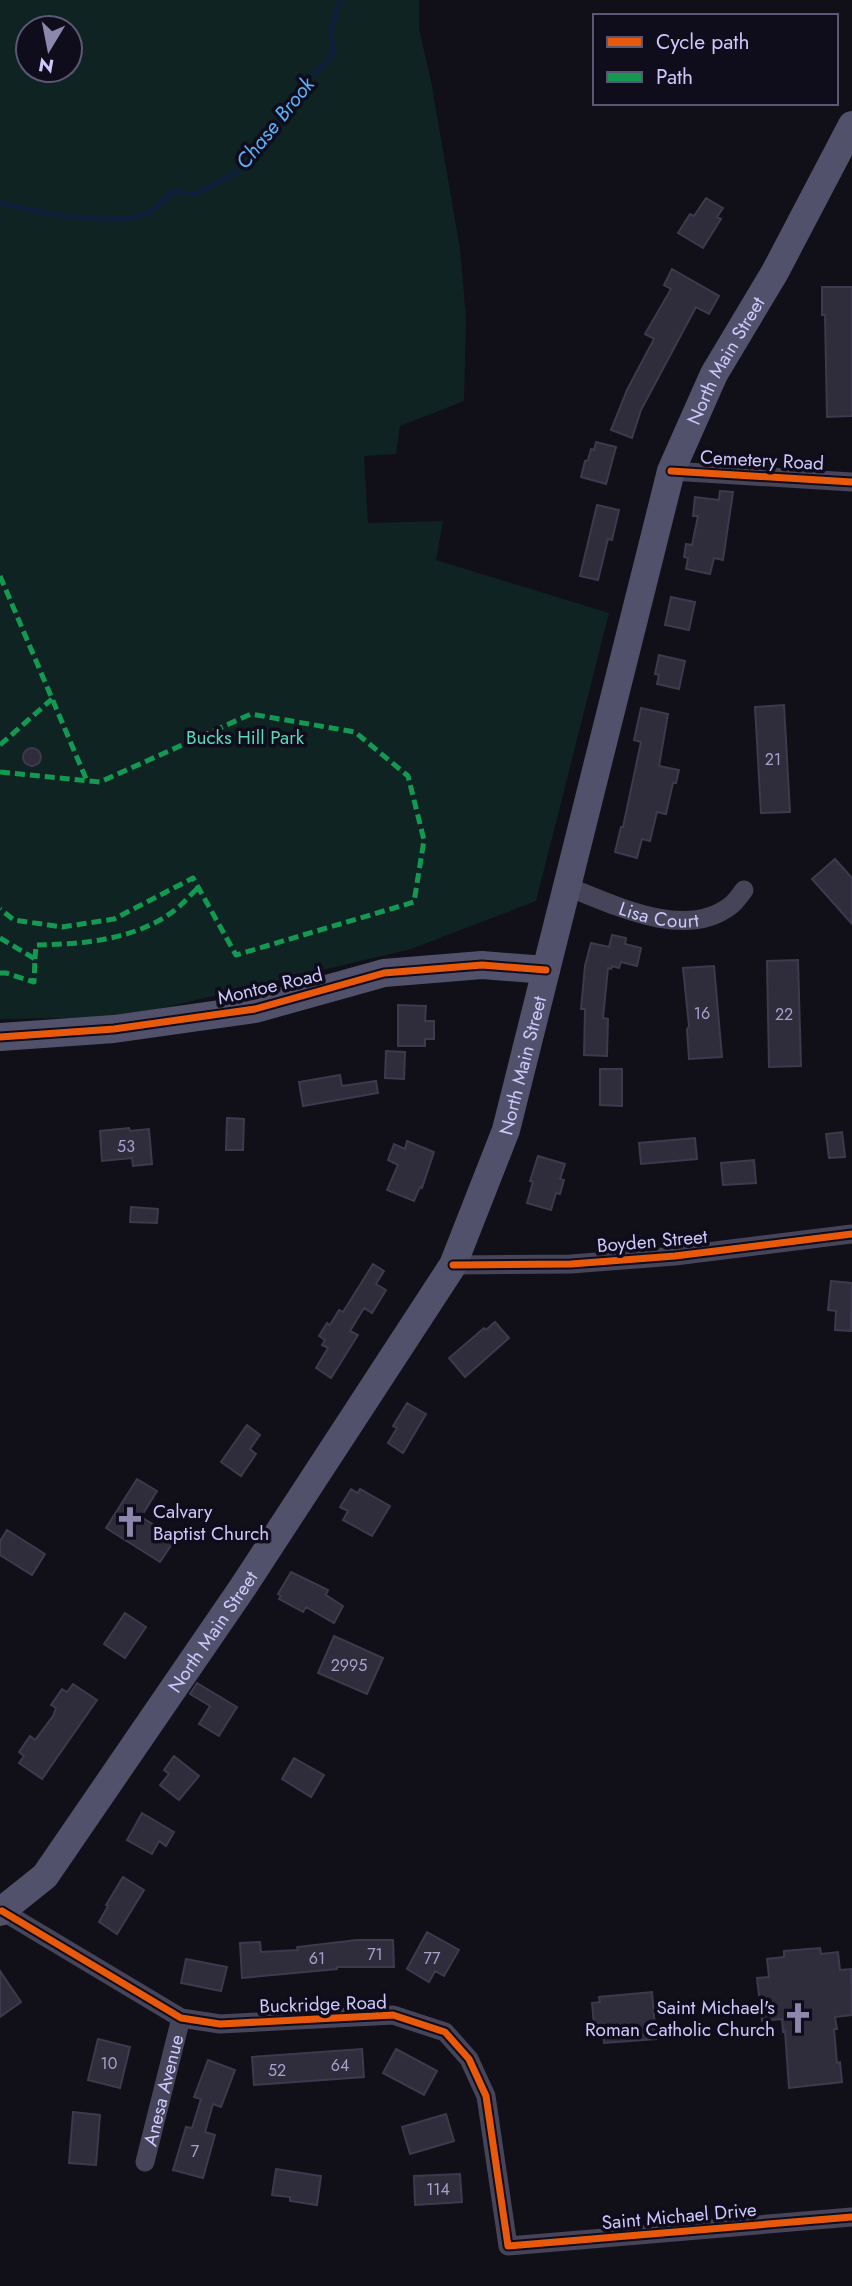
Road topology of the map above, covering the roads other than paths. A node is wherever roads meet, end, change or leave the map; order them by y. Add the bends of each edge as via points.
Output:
1 (852, 125) edge
2 (671, 471) junction
3 (852, 481) edge
4 (566, 886) junction
5 (744, 890) dead end
6 (546, 970) junction
7 (0, 1037) edge
8 (852, 1234) edge
9 (453, 1265) junction
10 (1, 1912) edge
11 (181, 2018) junction
12 (145, 2162) dead end
13 (852, 2217) edge
14 (508, 2246) joint

1 - 2 main road, North Main Street via 775,272 714,374
2 - 3 street, Cemetery Road
2 - 4 main road, North Main Street
4 - 5 street, Lisa Court via 674,921 709,918 731,905
4 - 6 main road, North Main Street
6 - 7 main road, Montoe Road via 482,965 384,973 255,1009 114,1029
6 - 9 main road, North Main Street via 506,1130
8 - 9 street, Boyden Street via 675,1256 571,1264
9 - 10 main road, North Main Street via 243,1587 45,1875
10 - 11 street, Buckridge Road
11 - 12 street, Anesa Avenue
11 - 14 street, Buckridge Road via 220,2024 393,2015 445,2032 469,2059 486,2096
13 - 14 street, Saint Michael Drive

